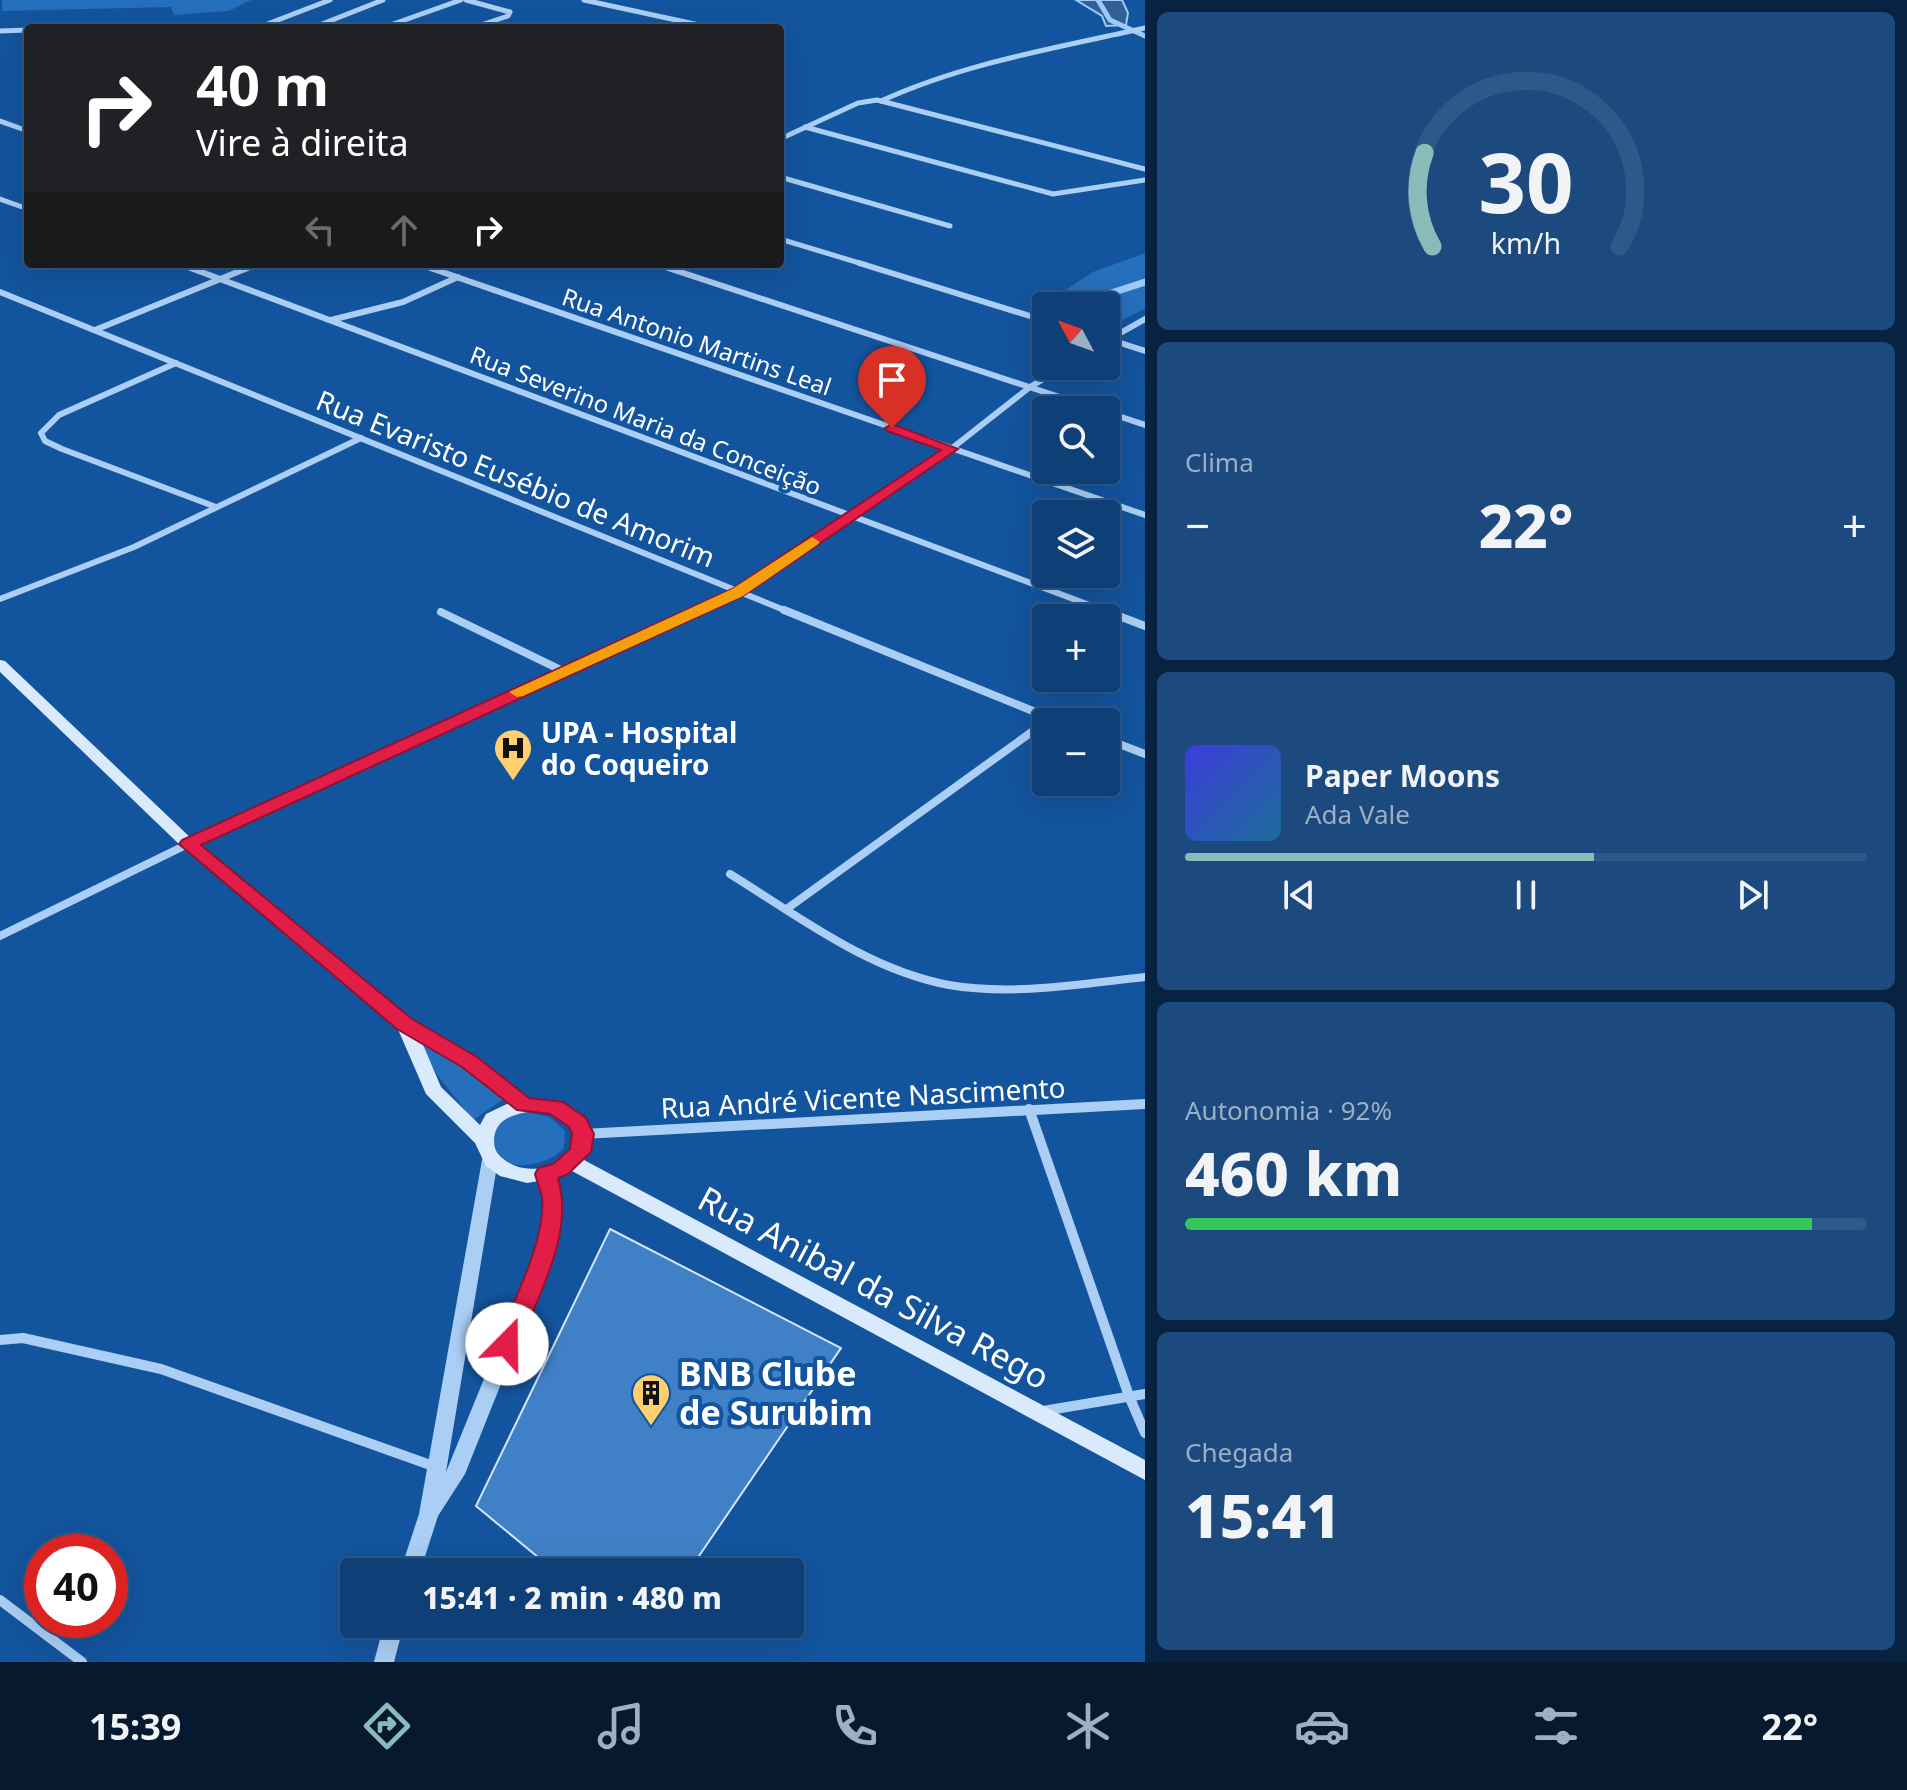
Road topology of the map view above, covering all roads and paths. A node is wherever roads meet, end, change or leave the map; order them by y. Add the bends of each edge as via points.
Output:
1 (330, 0) edge
2 (383, 0) edge
3 (463, 0) edge
4 (584, 0) edge
5 (267, 24) edge
6 (322, 24) edge
7 (394, 24) edge
8 (484, 24) edge
9 (695, 24) edge
10 (1145, 28) edge
11 (24, 30) edge
12 (0, 31) edge
13 (881, 101) junction
14 (0, 121) edge
15 (804, 127) junction
16 (24, 130) edge
17 (784, 137) edge
18 (1145, 169) edge
19 (784, 178) edge
20 (1145, 180) edge
21 (0, 199) edge
22 (24, 208) edge
23 (950, 226) dead end
24 (784, 240) edge
25 (191, 268) edge
26 (247, 268) edge
27 (431, 268) edge
28 (668, 268) edge
29 (459, 277) junction
30 (221, 279) junction
31 (0, 292) edge
32 (1032, 317) edge
33 (1145, 319) edge
34 (331, 320) junction
35 (95, 330) junction
36 (1120, 333) edge
37 (1120, 344) edge
38 (1145, 351) edge
39 (176, 363) junction
40 (1042, 380) edge
41 (1030, 387) junction
42 (1057, 396) edge
43 (1120, 417) edge
44 (1145, 425) edge
45 (361, 438) junction
46 (951, 449) junction
47 (216, 507) junction
48 (1145, 515) edge
49 (850, 516) junction
50 (738, 592) junction
51 (0, 599) edge
52 (441, 612) dead end
53 (1145, 626) edge
54 (0, 664) edge
55 (563, 671) junction
56 (1032, 710) edge
57 (1032, 732) edge
58 (1120, 744) edge
59 (1145, 754) edge
60 (188, 844) junction
61 (730, 874) dead end
62 (788, 908) junction
63 (0, 936) edge
64 (1145, 977) edge
65 (405, 1024) junction
66 (1145, 1104) edge
67 (524, 1105) junction
68 (1029, 1109) junction
69 (583, 1134) junction
70 (481, 1138) junction
71 (490, 1160) junction
72 (572, 1162) junction
73 (546, 1174) junction
74 (0, 1340) edge
75 (1145, 1394) edge
76 (1129, 1396) junction
77 (1038, 1412) junction
78 (1145, 1433) edge
79 (436, 1467) junction
80 (1145, 1471) edge
81 (455, 1474) junction
82 (429, 1514) junction
83 (415, 1558) edge
84 (0, 1600) edge
85 (390, 1638) edge
86 (82, 1662) edge
87 (384, 1662) edge

1 - 5 street
2 - 6 street
3 - 7 street
3 - 8 street via 510,12
4 - 9 street
10 - 13 street via 966,69
11 - 12 street
13 - 15 street via 867,100
13 - 18 street
14 - 16 street
15 - 17 street
15 - 20 street via 1041,192 1062,195
19 - 23 street
21 - 22 street
24 - 32 street
25 - 30 street, Rua Severino Maria da Conceição
26 - 30 street
27 - 29 street, Rua Antonio Martins Leal
28 - 41 street
29 - 34 street via 403,302
29 - 46 street, Rua Antonio Martins Leal
30 - 34 street, Rua Severino Maria da Conceição
30 - 35 street
31 - 35 street, Rua Evaristo Eusébio de Amorim
33 - 36 street
34 - 49 street, Rua Severino Maria da Conceição
35 - 39 street, Rua Evaristo Eusébio de Amorim
37 - 38 street
39 - 45 street, Rua Evaristo Eusébio de Amorim
39 - 47 street via 59,415 41,433 62,449
40 - 41 street
41 - 42 street
41 - 46 street
43 - 44 street
45 - 47 street
45 - 50 street, Rua Evaristo Eusébio de Amorim
46 - 48 street, Rua Antonio Martins Leal
46 - 49 street
47 - 51 street via 93,565
49 - 50 street
49 - 53 street, Rua Severino Maria da Conceição
50 - 55 street
50 - 56 street, Rua Evaristo Eusébio de Amorim
52 - 55 street
54 - 60 main road
55 - 60 street
57 - 62 street
58 - 59 street
60 - 63 street
60 - 65 main road
61 - 62 street
62 - 64 street via 881,963 928,981 1046,987
65 - 67 main road via 480,1069
65 - 70 main road via 433,1090
66 - 68 street, Rua André Vicente Nascimento
67 - 69 main road via 540,1104 568,1114
67 - 70 main road via 495,1116
68 - 69 street, Rua André Vicente Nascimento
68 - 76 street
69 - 72 main road
70 - 71 main road
71 - 73 main road via 514,1173
71 - 79 street
72 - 73 main road
72 - 77 main road, Rua Anibal da Silva Rego
73 - 81 street via 553,1198 552,1223 539,1266
74 - 79 street via 23,1338 161,1369
75 - 76 street
76 - 77 street
76 - 78 street
77 - 80 main road, Rua Anibal da Silva Rego
79 - 81 street
79 - 82 street
81 - 82 street
82 - 83 street
84 - 86 street
85 - 87 street

